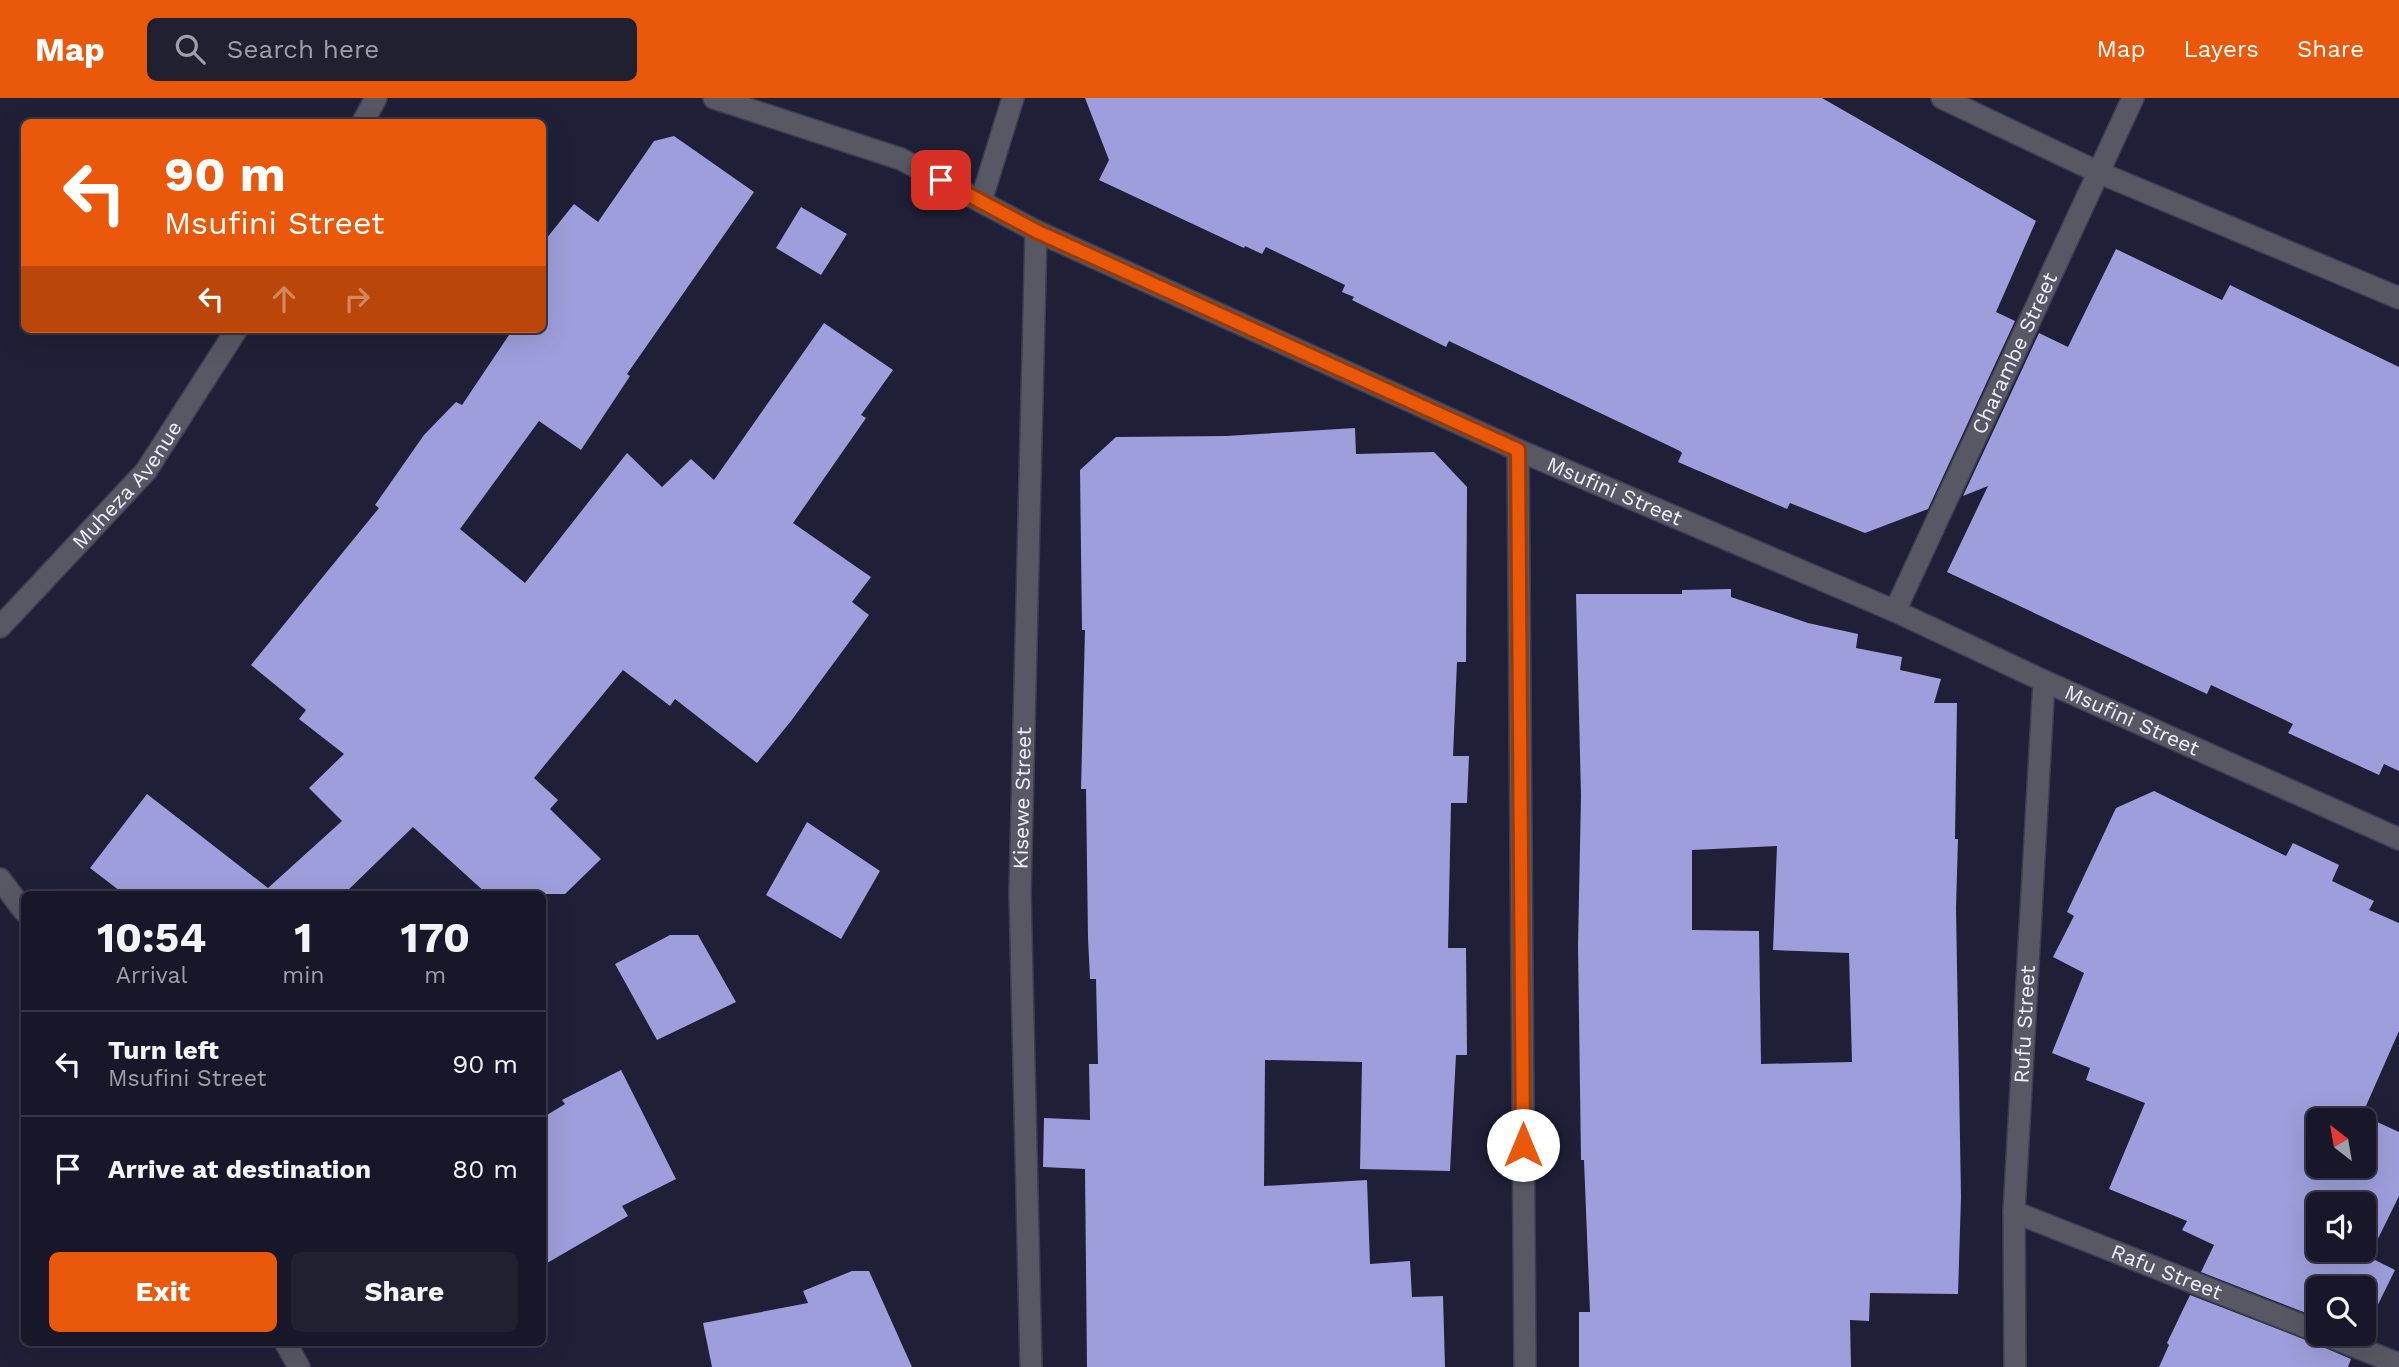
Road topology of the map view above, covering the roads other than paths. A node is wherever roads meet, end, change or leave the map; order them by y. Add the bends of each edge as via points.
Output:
1 (376, 98) edge
2 (713, 98) edge
3 (1013, 98) edge
4 (1942, 98) edge
5 (2133, 98) edge
6 (365, 119) edge
7 (2100, 173) junction
8 (981, 201) junction
9 (1036, 231) junction
10 (2399, 298) edge
11 (234, 333) edge
12 (1518, 450) junction
13 (1895, 611) junction
14 (0, 627) edge
15 (2044, 681) junction
16 (2399, 839) edge
17 (0, 879) edge
18 (21, 907) edge
19 (2014, 1212) junction
20 (2306, 1327) edge
21 (287, 1346) edge
22 (2354, 1346) edge
23 (2399, 1364) edge
24 (299, 1367) edge
25 (1031, 1367) edge
26 (1525, 1367) edge
27 (2015, 1367) edge

1 - 6 street
2 - 8 street, Msufini Street via 901,159
3 - 8 street
4 - 7 street
5 - 7 street, Charambe Street
7 - 10 street
7 - 13 street, Charambe Street
8 - 9 street, Msufini Street
9 - 12 street, Msufini Street
9 - 25 street, Kisewe Street via 1020,892
11 - 14 street, Muheza Avenue via 146,471
12 - 13 street, Msufini Street
12 - 26 street
13 - 15 street, Msufini Street
15 - 16 street, Msufini Street
15 - 19 street, Rufu Street
17 - 18 street
19 - 20 street, Rafu Street
19 - 27 street, Rufu Street
21 - 24 street
22 - 23 street, Rafu Street

